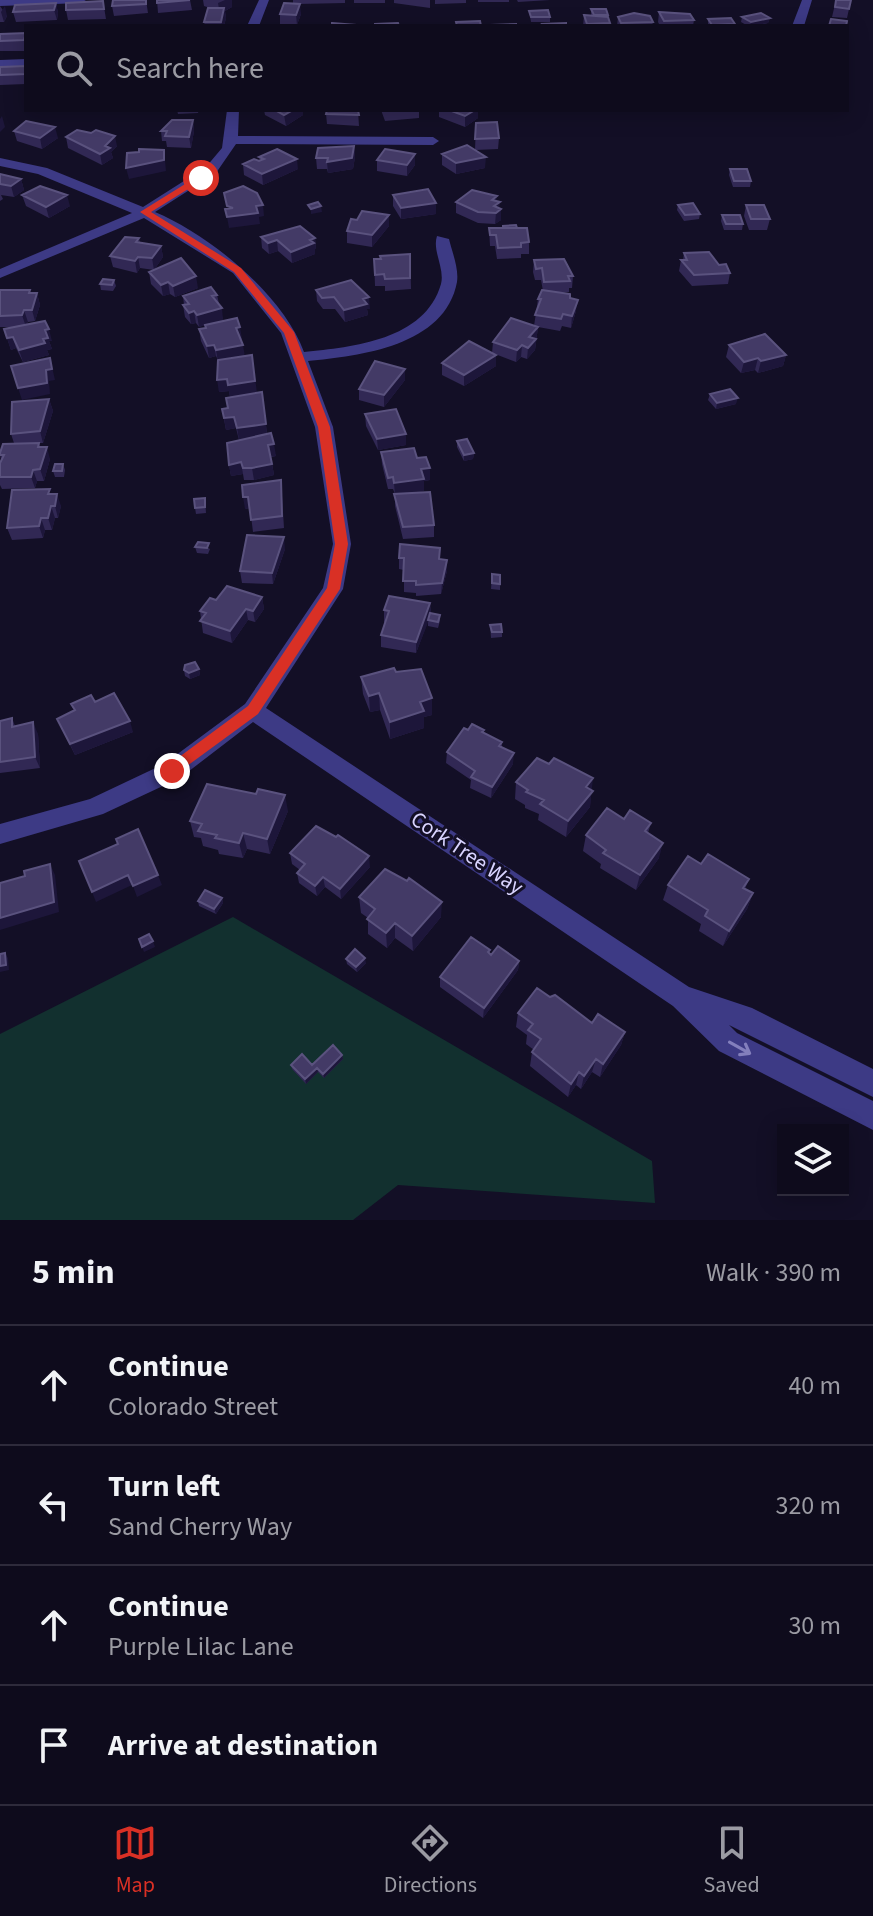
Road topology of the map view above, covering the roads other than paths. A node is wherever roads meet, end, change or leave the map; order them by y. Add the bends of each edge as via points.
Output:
1 (81, 0) edge
2 (264, 0) edge
3 (807, 0) edge
4 (0, 3) edge
5 (254, 24) edge
6 (799, 24) edge
7 (24, 63) edge
8 (0, 64) edge
9 (233, 112) edge
10 (229, 140) junction
11 (433, 141) dead end
12 (0, 162) edge
13 (145, 212) junction
14 (442, 239) dead end
15 (0, 274) edge
16 (298, 357) junction
17 (253, 710) junction
18 (0, 834) edge
19 (682, 997) junction
20 (873, 1083) edge
21 (873, 1116) edge

1 - 4 street
2 - 5 street
3 - 6 street
7 - 8 street
9 - 10 street
10 - 11 street
10 - 13 street via 226,153 201,178
12 - 13 street via 42,171
13 - 15 street
13 - 16 street via 238,270 289,332
14 - 16 street via 449,282 437,307 416,328 393,341 341,354
16 - 17 street via 324,427 342,544 333,589
17 - 18 street via 172,771 95,807
17 - 19 street, Cork Tree Way
19 - 20 street, Cork Tree Way via 743,1017
19 -> 21 street, Cork Tree Way via 728,1042

